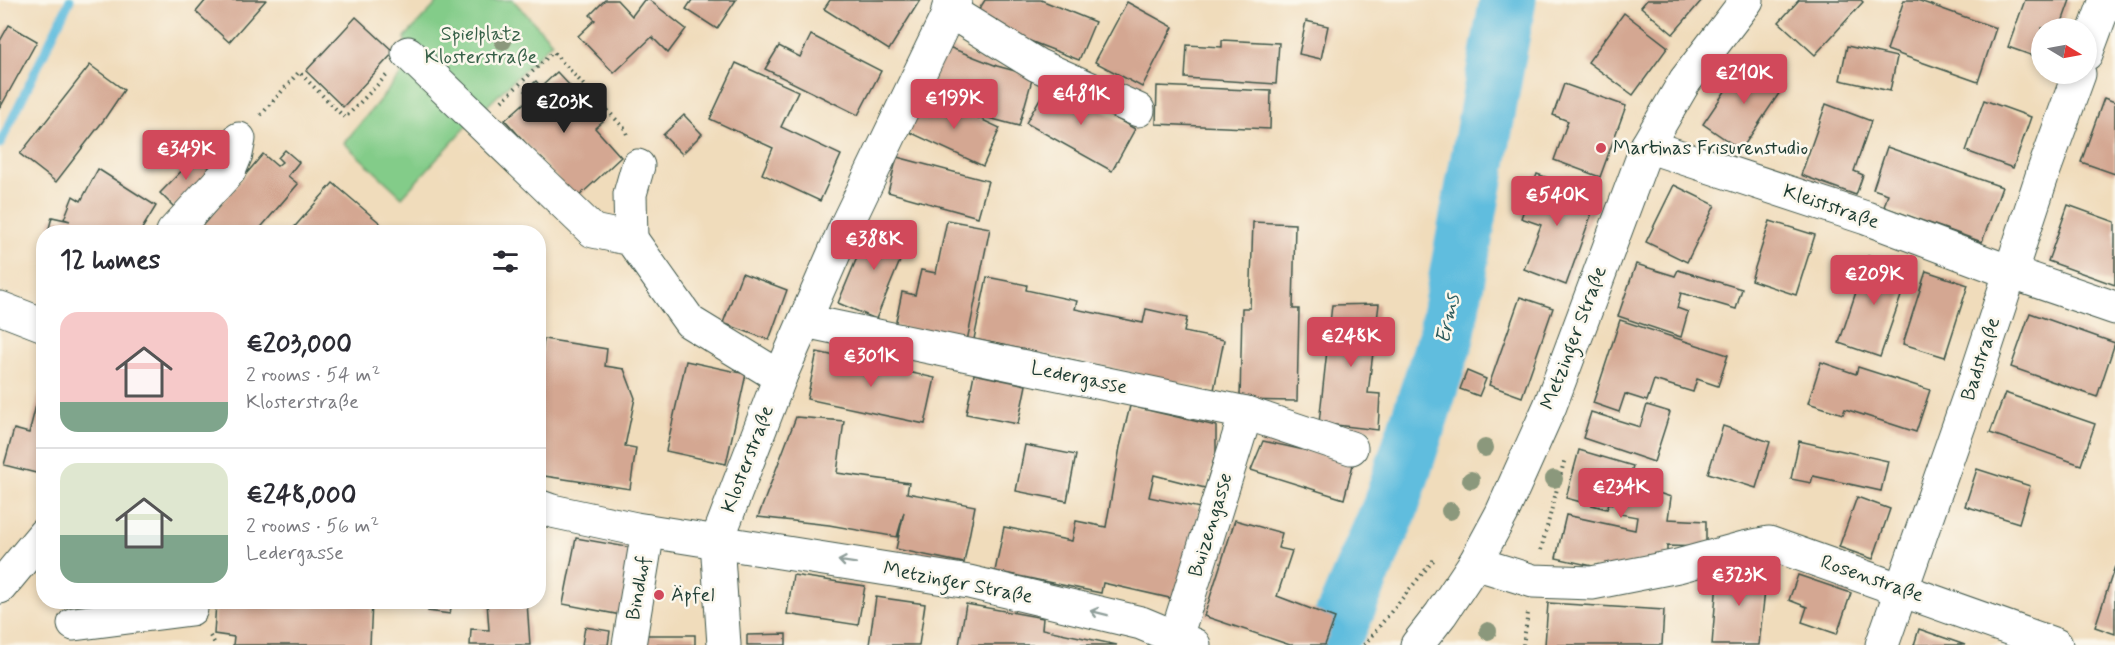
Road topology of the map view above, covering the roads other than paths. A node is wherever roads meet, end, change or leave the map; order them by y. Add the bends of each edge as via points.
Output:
1 (1747, 0) edge
2 (2106, 0) edge
3 (952, 5) edge
4 (2097, 24) edge
5 (408, 53) road end
6 (2076, 84) edge
7 (1138, 110) dead end
8 (239, 139) road end
9 (1647, 146) junction
10 (638, 166) road end
11 (179, 225) edge
12 (631, 239) junction
13 (2010, 272) junction
14 (0, 308) edge
15 (2115, 308) edge
16 (805, 321) junction
17 (36, 322) edge
18 (780, 377) junction
19 (1246, 412) junction
20 (1351, 448) dead end
21 (546, 509) edge
22 (648, 531) junction
23 (717, 541) junction
24 (36, 544) edge
25 (1475, 563) junction
26 (0, 587) edge
27 (1901, 589) junction
28 (191, 609) dead end
29 (74, 624) edge
30 (1139, 634) edge
31 (1185, 641) edge
32 (629, 645) edge
33 (724, 645) edge
34 (1417, 645) edge
35 (1882, 645) edge
36 (2056, 645) edge

1 - 9 street, Metzinger Straße via 1685,81
2 - 4 street
3 - 7 street via 1037,65
3 - 16 street, Klosterstraße
5 - 12 street via 593,231
6 - 13 street, Badstraße
8 - 11 street via 229,171
9 - 13 street, Kleiststraße via 1866,218
9 - 25 street, Metzinger Straße via 1550,406
10 - 12 street via 630,194
12 - 18 street via 690,322
13 - 15 street, Kleiststraße
13 - 27 street, Badstraße
14 - 17 street
16 - 18 street, Klosterstraße
16 - 19 street, Ledergasse
18 - 23 street, Klosterstraße
19 - 20 street, Ledergasse
19 - 31 street, Buizengasse
21 - 22 street, Metzinger Straße
22 - 23 street, Metzinger Straße
22 - 32 street, Bindhof
30 -> 23 street, Metzinger Straße via 969,582
23 - 33 street
24 - 26 street
25 - 27 street, Rosenstraße via 1533,581 1592,583 1769,543
25 - 34 street, Metzinger Straße
27 - 35 street, Badstraße
27 - 36 street, Rosenstraße
28 - 29 street
30 - 31 street, Metzinger Straße

